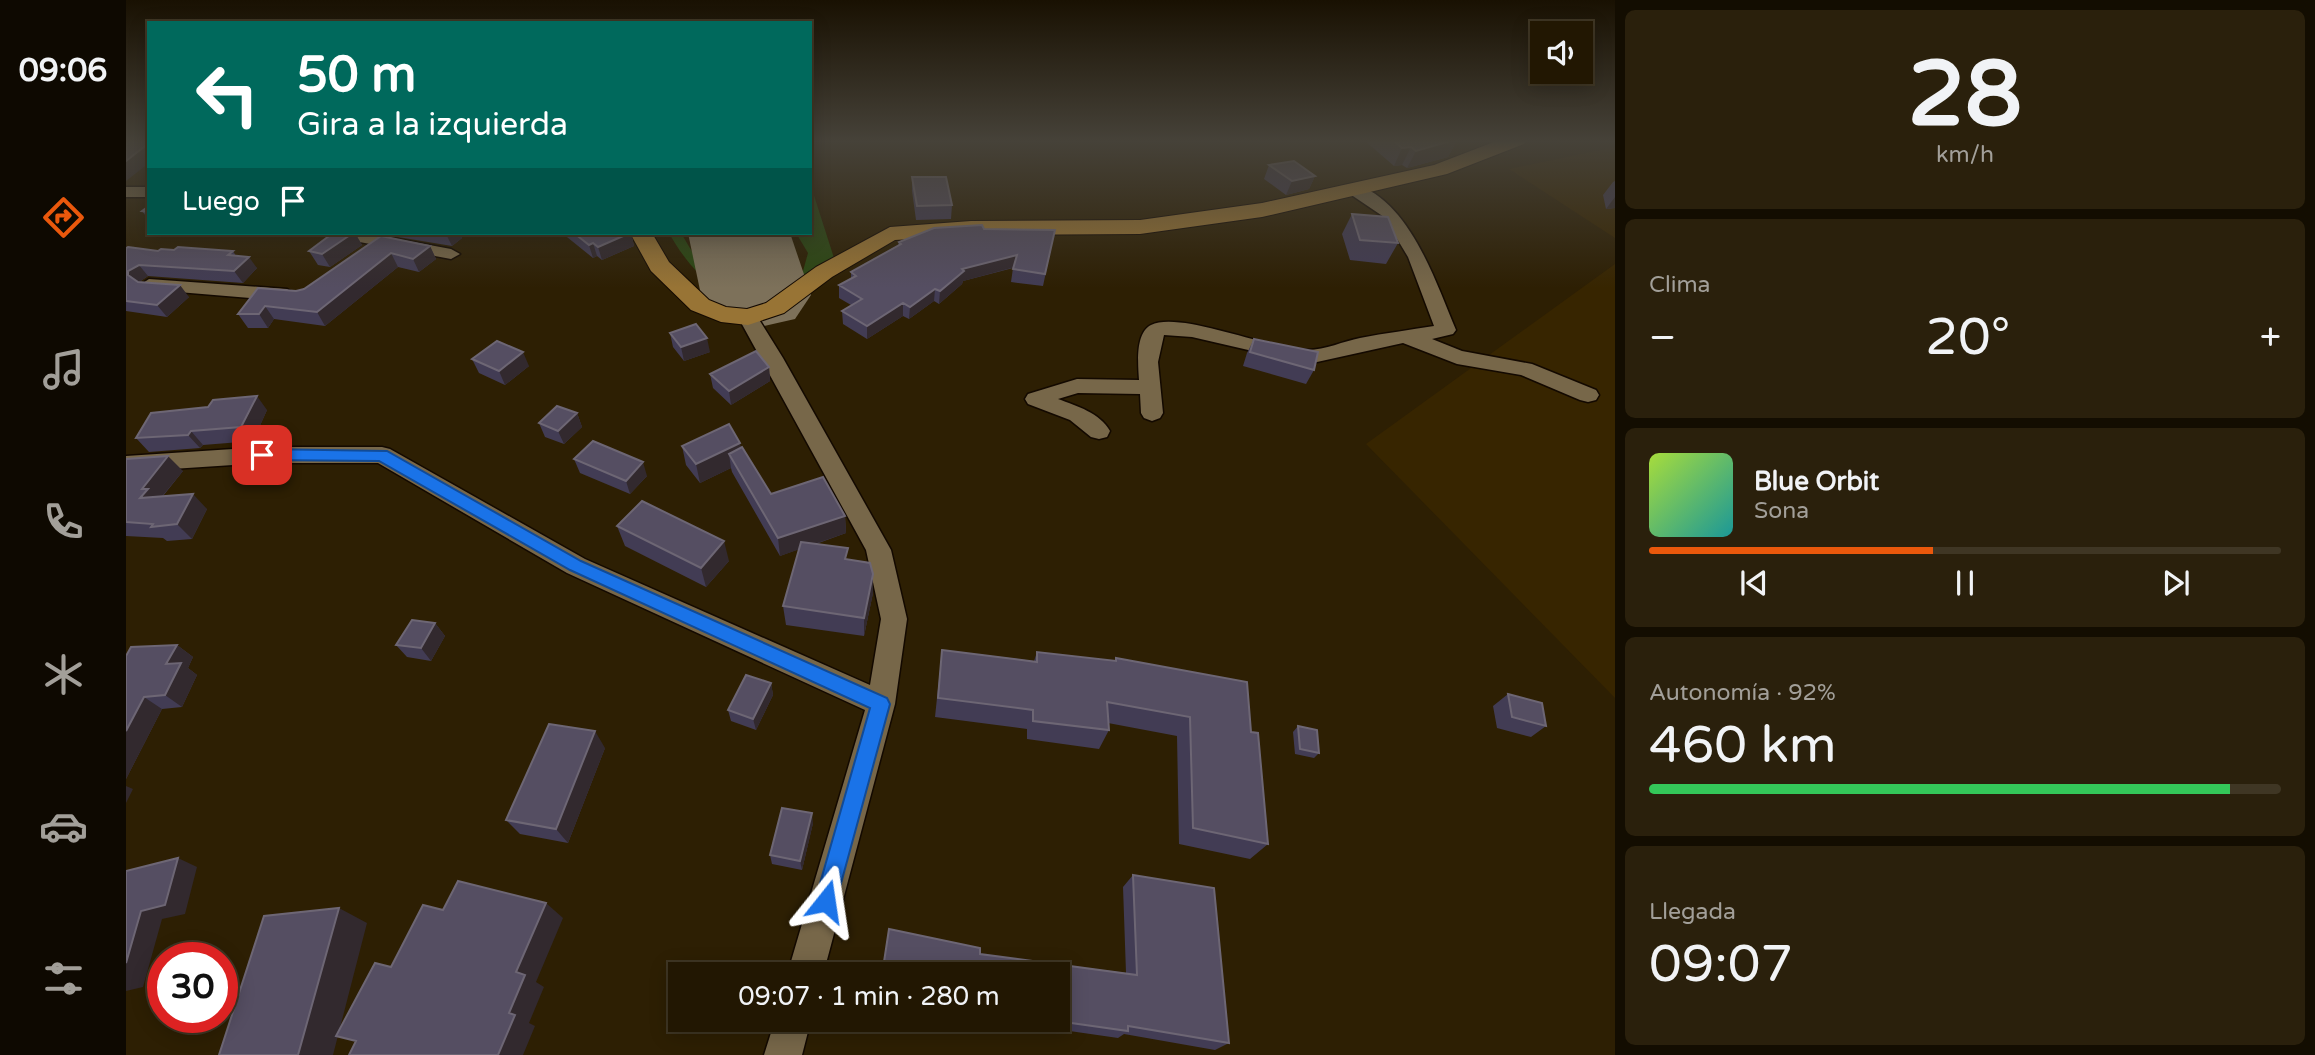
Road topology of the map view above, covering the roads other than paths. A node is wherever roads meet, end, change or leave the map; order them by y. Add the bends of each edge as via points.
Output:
1 (1352, 189) edge
2 (1353, 189) edge
3 (126, 192) edge
4 (147, 192) edge
5 (347, 235) edge
6 (642, 235) edge
7 (382, 243) junction
8 (451, 254) dead end
9 (365, 256) edge
10 (148, 285) edge
11 (305, 296) edge
12 (748, 317) junction
13 (1405, 338) junction
14 (1149, 387) junction
15 (1588, 395) dead end
16 (1152, 413) dead end
17 (1099, 431) dead end
18 (126, 464) edge
19 (881, 704) junction
20 (809, 962) edge
21 (790, 1032) edge
22 (783, 1055) edge

1 - 12 main road via 1262,210 1140,227 971,228 890,234 824,272 775,308
2 - 13 street via 1390,214 1417,257 1442,316 1446,330
3 - 4 street
5 - 7 street
6 - 12 main road via 659,266 700,305 721,314
7 - 8 street
7 - 9 street
10 - 11 street
12 - 19 street via 878,550 894,619
13 - 14 street via 1308,357 1160,328 1152,333
13 - 15 street via 1457,357 1525,369
14 - 16 street
14 - 17 street via 1077,386 1036,399 1078,415
18 - 19 street via 262,455 382,455 576,566
19 - 20 street
21 - 22 street

